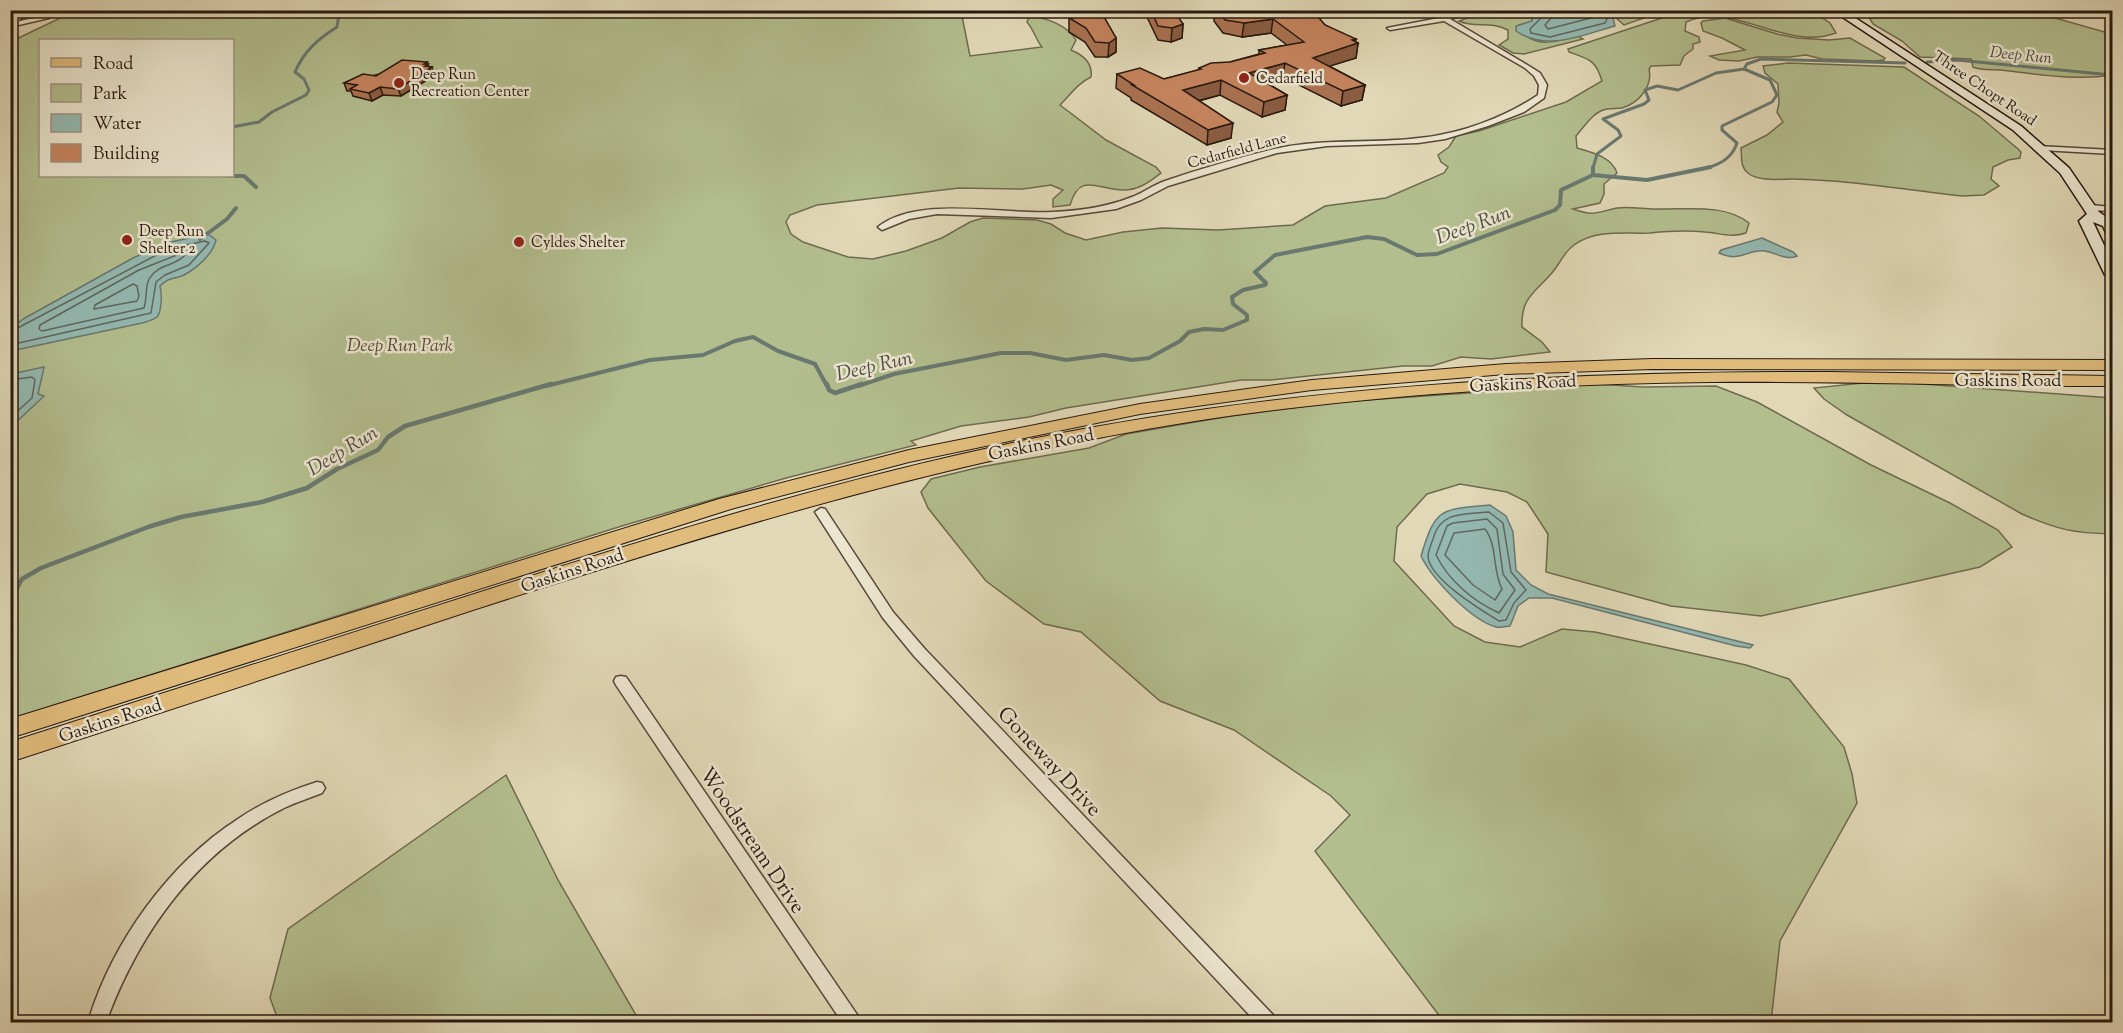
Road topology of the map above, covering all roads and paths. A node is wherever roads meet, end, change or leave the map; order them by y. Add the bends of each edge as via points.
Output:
1 (26, 10) edge
2 (44, 10) edge
3 (1477, 10) edge
4 (1836, 10) edge
5 (1445, 20) junction
6 (11, 25) edge
7 (1390, 28) dead end
8 (2041, 148) junction
9 (2112, 152) edge
10 (2112, 209) edge
11 (2093, 212) junction
12 (882, 227) dead end
13 (2112, 232) edge
14 (2112, 275) edge
15 (2112, 365) edge
16 (2112, 381) edge
17 (821, 512) dead end
18 (621, 681) dead end
19 (10, 729) edge
20 (10, 752) edge
21 (317, 788) dead end
22 (97, 1023) edge
23 (852, 1023) edge
24 (1268, 1023) edge

1 - 6 main road
2 - 6 street via 47,17
3 - 5 street
4 - 8 main road, Three Chopt Road via 1998,114
5 - 7 street
5 - 12 street, Cedarfield Lane via 1533,71 1543,85 1541,96 1521,110 1442,137 1276,151 1165,184 1116,206 1047,215 937,211
8 - 9 street
8 - 11 main road, Three Chopt Road via 2065,171
10 - 11 street
11 - 13 main road, Three Chopt Road
11 - 14 main road via 2086,221
15 - 19 main road, Gaskins Road via 1675,363 1506,369 1312,385 1140,409 909,456 726,504
16 - 20 main road, Gaskins Road via 1730,377 1566,380 1333,398 1118,429 983,456 793,503
17 - 24 street, Goneway Drive via 888,615 919,652
18 - 23 street, Woodstream Drive
21 - 22 street via 265,809 210,850 188,873 144,923 123,959

